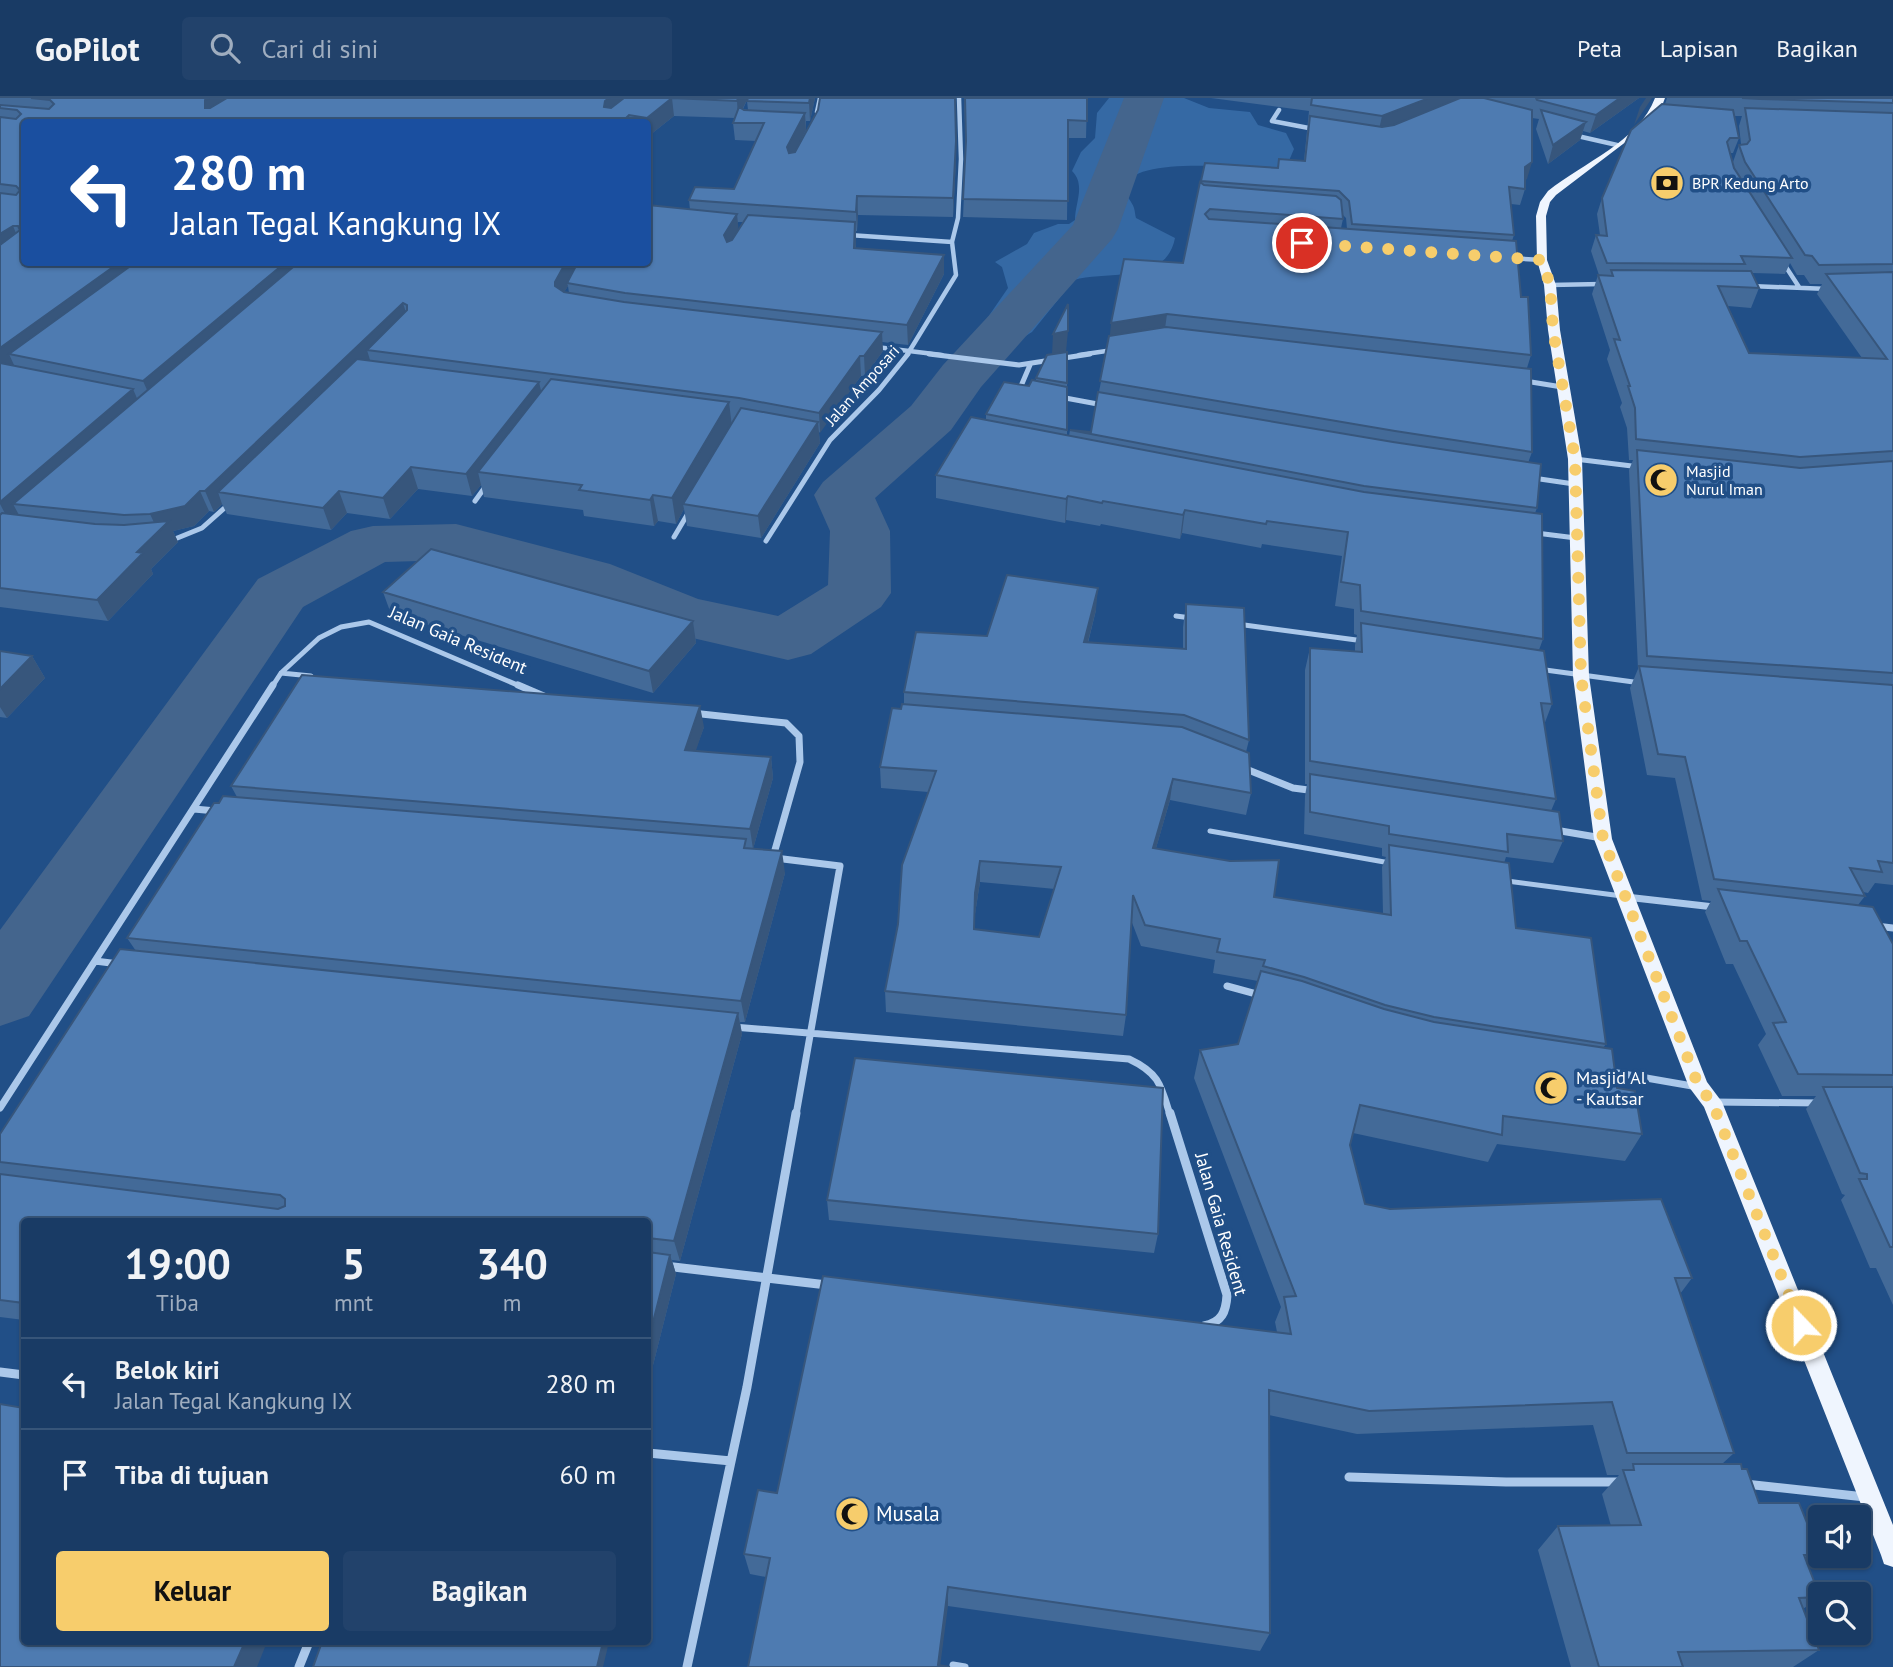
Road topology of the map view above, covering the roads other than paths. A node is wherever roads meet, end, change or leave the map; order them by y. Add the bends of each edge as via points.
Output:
1 (820, 98) edge
2 (959, 98) edge
3 (1660, 98) edge
4 (1279, 110) dead end
5 (816, 116) edge
6 (1315, 130) edge
7 (1564, 133) edge
8 (1617, 145) junction
9 (843, 235) edge
10 (952, 242) junction
11 (1502, 258) edge
12 (1780, 259) edge
13 (1542, 260) junction
14 (1605, 284) edge
15 (1550, 285) junction
16 (1739, 285) edge
17 (1799, 287) junction
18 (1841, 289) edge
19 (870, 346) edge
20 (1118, 349) edge
21 (911, 351) junction
22 (1030, 365) junction
23 (1523, 381) edge
24 (1562, 387) junction
25 (1029, 393) edge
26 (1053, 396) edge
27 (1117, 408) edge
28 (817, 437) edge
29 (830, 440) junction
30 (1575, 459) junction
31 (1652, 468) edge
32 (1521, 476) edge
33 (492, 478) edge
34 (1574, 484) junction
35 (235, 498) edge
36 (475, 500) dead end
37 (694, 502) edge
38 (1527, 532) edge
39 (674, 537) dead end
40 (1576, 538) junction
41 (766, 541) dead end
42 (162, 542) edge
43 (1176, 616) dead end
44 (1203, 619) edge
45 (1230, 623) edge
46 (1378, 643) edge
47 (1527, 667) edge
48 (281, 673) junction
49 (1581, 676) junction
50 (321, 677) edge
51 (1651, 684) edge
52 (526, 697) edge
53 (677, 712) edge
54 (1230, 763) edge
55 (1320, 792) edge
56 (194, 809) junction
57 (221, 811) edge
58 (1550, 829) edge
59 (1210, 831) dead end
60 (1603, 839) junction
61 (759, 856) edge
62 (773, 857) junction
63 (1396, 864) edge
64 (1503, 880) edge
65 (1625, 897) junction
66 (1719, 908) edge
67 (1866, 925) edge
68 (1893, 928) edge
69 (95, 961) junction
70 (123, 964) edge
71 (1227, 986) dead end
72 (1264, 996) edge
73 (727, 1026) edge
74 (810, 1035) junction
75 (1593, 1070) edge
76 (1699, 1087) junction
77 (1712, 1102) junction
78 (1823, 1102) edge
79 (0, 1108) edge
80 (651, 1264) edge
81 (766, 1278) junction
82 (835, 1286) edge
83 (1194, 1325) edge
84 (0, 1372) edge
85 (21, 1375) edge
86 (651, 1453) edge
87 (731, 1461) junction
88 (1349, 1477) dead end
89 (1629, 1482) edge
90 (1738, 1484) edge
91 (1870, 1497) junction
92 (1893, 1555) edge
93 (308, 1645) edge
94 (953, 1665) edge
95 (299, 1667) edge
96 (687, 1667) edge
97 (965, 1667) edge

1 - 5 street
2 - 10 street, Jalan Amposari via 961,159
3 - 8 main road via 1655,114
4 - 6 street via 1272,121
7 - 8 street
8 - 13 main road via 1562,184 1545,202
9 - 10 street
10 - 21 street, Jalan Amposari via 956,275
11 - 13 street
12 - 17 street
13 - 15 main road
14 - 15 street
15 - 24 main road
16 - 17 street
17 - 18 street
19 - 21 street
20 - 22 street
21 - 22 street
21 - 29 street, Jalan Amposari
22 - 25 street via 1021,386
23 - 24 street
24 - 30 main road
26 - 27 street
28 - 29 street, Jalan Amposari
29 - 41 street
30 - 31 street
30 - 34 main road
32 - 34 street
33 - 36 street
34 - 40 main road
35 - 42 street via 192,536
37 - 39 street
38 - 40 street
40 - 49 main road
43 - 44 street
45 - 46 street
47 - 49 street
48 - 50 street
48 - 52 street, Jalan Gaia Resident via 314,639 349,624 369,622 553,700
48 - 56 street, Jalan Gaia Resident
49 - 51 street
49 - 60 main road
53 - 62 street via 786,723 799,736 800,762
54 - 55 street via 1293,788
56 - 57 street
56 - 69 street, Jalan Gaia Resident
58 - 60 street
59 - 63 lane
60 - 65 main road
61 - 62 street
62 - 74 street via 840,866
64 - 65 lane
65 - 66 street
65 - 76 main road
67 - 68 street
69 - 70 street
69 - 79 street, Jalan Gaia Resident
71 - 72 street
73 - 74 street, Jalan Gaia Resident
74 - 81 street
74 - 83 street, Jalan Gaia Resident via 1129,1059 1144,1066 1159,1079 1227,1294 1227,1312 1219,1322 1207,1327
75 - 76 street
76 - 77 main road
77 - 78 street
77 - 91 main road
80 - 81 street
81 - 82 street
81 - 87 street
84 - 85 street
86 - 87 street
87 - 96 street
88 - 89 street
90 - 91 street
91 - 92 main road
93 - 95 street
94 - 97 lane

